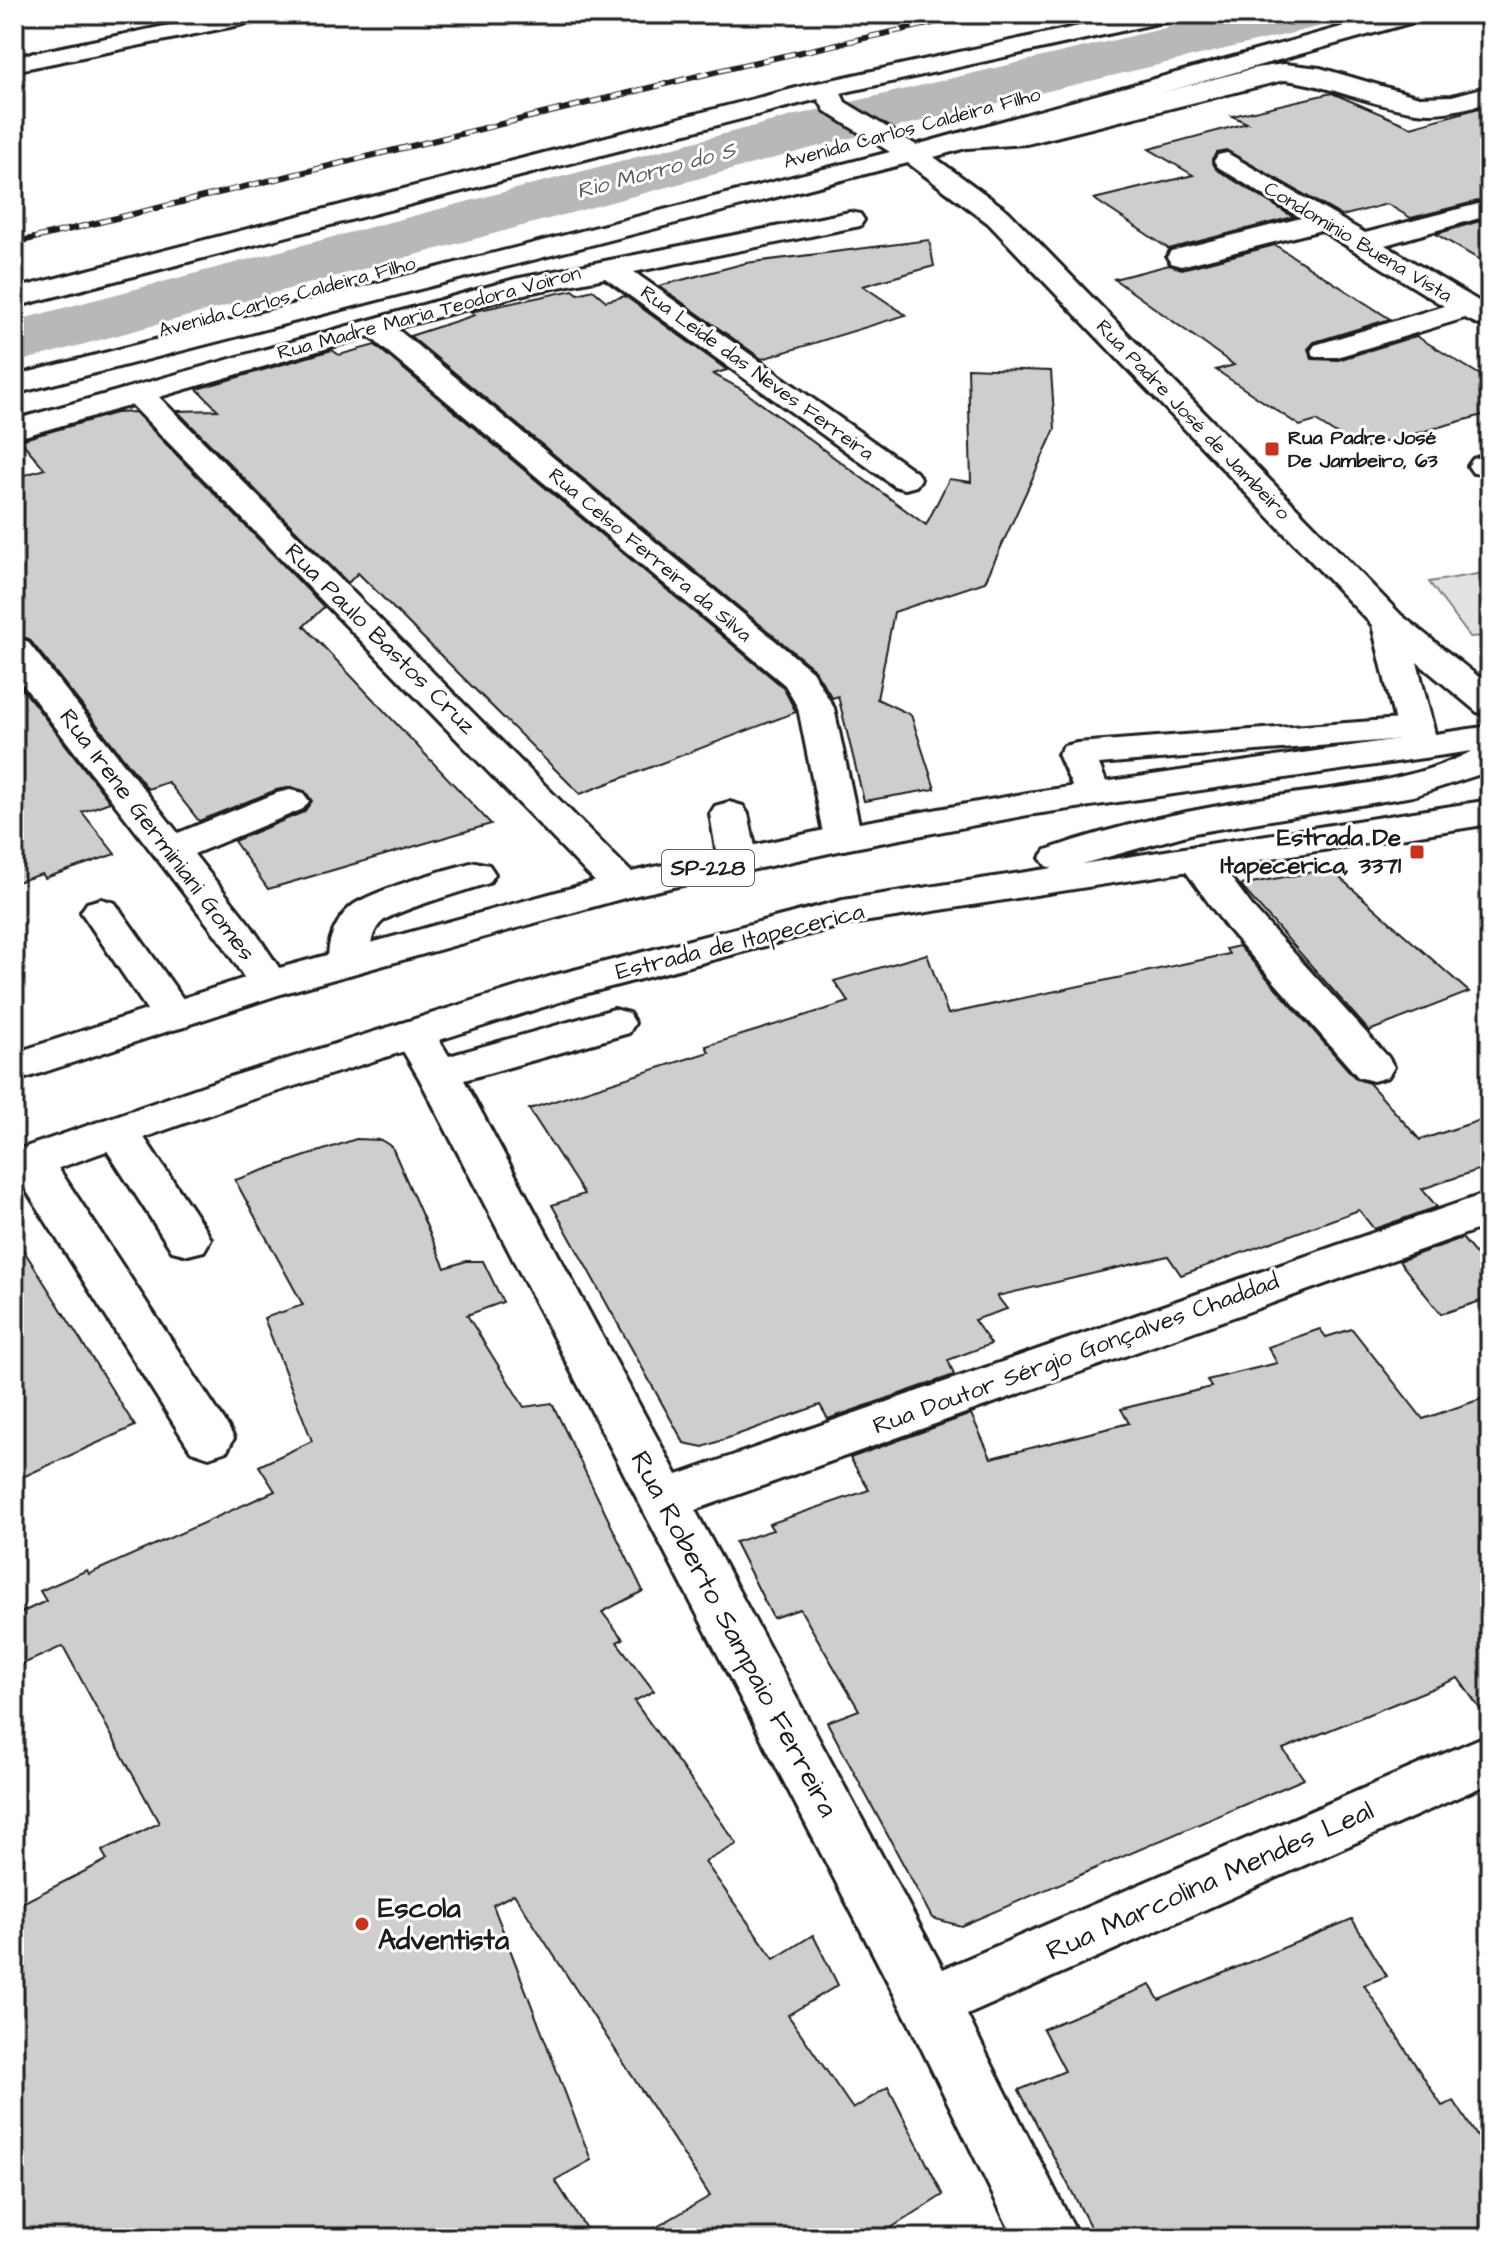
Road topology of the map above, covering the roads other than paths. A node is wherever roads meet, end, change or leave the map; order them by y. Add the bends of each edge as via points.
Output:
1 (259, 14) edge
2 (1167, 14) edge
3 (1397, 14) edge
4 (1415, 14) edge
5 (1326, 41) junction
6 (14, 64) edge
7 (826, 89) junction
8 (1025, 98) dead end
9 (1482, 100) edge
10 (967, 127) junction
11 (880, 132) junction
12 (913, 154) junction
13 (1227, 161) dead end
14 (1486, 208) dead end
15 (998, 217) junction
16 (850, 220) dead end
17 (1322, 221) junction
18 (1360, 243) junction
19 (1181, 257) dead end
20 (610, 268) junction
21 (14, 298) edge
22 (1479, 315) edge
23 (374, 325) junction
24 (1326, 351) dead end
25 (14, 370) edge
26 (14, 385) edge
27 (137, 393) junction
28 (14, 430) edge
29 (905, 479) dead end
30 (1389, 622) junction
31 (14, 649) edge
32 (1490, 704) edge
33 (1417, 737) junction
34 (1490, 737) edge
35 (1490, 756) edge
36 (290, 801) dead end
37 (1490, 812) edge
38 (729, 814) dead end
39 (843, 838) junction
40 (170, 850) junction
41 (1196, 858) junction
42 (738, 861) junction
43 (475, 874) dead end
44 (622, 886) junction
45 (969, 893) junction
46 (101, 912) dead end
47 (348, 962) junction
48 (269, 984) junction
49 (173, 1016) junction
50 (614, 1023) dead end
51 (426, 1053) junction
52 (1373, 1067) dead end
53 (14, 1068) edge
54 (117, 1132) junction
55 (22, 1165) edge
56 (1490, 1208) edge
57 (188, 1239) dead end
58 (209, 1438) dead end
59 (662, 1501) junction
60 (1490, 1758) edge
61 (930, 2003) junction
62 (1033, 2233) edge

1 - 6 main road
2 - 7 main road
3 - 8 main road, Avenida Carlos Caldeira Filho via 1203,53
4 - 5 main road
5 - 9 main road via 1388,78
5 - 10 main road
7 - 11 main road, Rua Padre José de Jambeiro via 834,106
7 - 21 main road
9 - 10 main road via 1418,105 1320,76 1284,72 1027,136
10 - 11 main road, Avenida Carlos Caldeira Filho
10 - 12 main road
10 - 15 main road, Rua Padre José de Jambeiro
11 - 12 main road, Rua Padre José de Jambeiro
11 - 25 main road, Avenida Carlos Caldeira Filho
12 - 15 main road, Rua Padre José de Jambeiro
12 - 26 main road
13 - 17 main road, Condominio Buena Vista
14 - 18 main road
15 - 30 main road, Rua Padre José de Jambeiro
16 - 20 main road, Rua Madre Maria Teodora Voiron
17 - 18 main road, Condominio Buena Vista
17 - 19 main road
18 - 22 main road, Condominio Buena Vista
20 - 23 main road, Rua Madre Maria Teodora Voiron
20 - 29 main road, Rua Leide das Neves Ferreira
22 - 24 main road
23 - 27 main road, Rua Madre Maria Teodora Voiron
23 - 39 main road, Rua Celso Ferreira da Silva via 799,679 816,708
27 - 28 main road, Rua Madre Maria Teodora Voiron
27 - 44 main road, Rua Paulo Bastos Cruz
30 - 32 main road, Rua Padre José de Jambeiro
30 - 33 main road
31 - 40 main road, Rua Irene Germiniani Gomes
33 - 34 main road, SP-228
33 - 39 main road, SP-228
35 - 45 main road via 1466,771 1414,785 1159,828 1091,846
36 - 40 main road
37 - 41 main road, Estrada de Itapecerica
38 - 42 main road
39 - 42 main road, SP-228
40 - 48 main road, Rua Irene Germiniani Gomes
41 - 45 main road, Estrada de Itapecerica
41 - 52 main road via 1241,919
42 - 44 main road, SP-228
43 - 47 main road via 369,912 350,939
44 - 47 main road, SP-228
45 - 51 main road, Estrada de Itapecerica via 843,913 570,984
46 - 49 main road
47 - 48 main road, SP-228
48 - 49 main road, SP-228
49 - 53 main road, SP-228
50 - 51 main road
51 - 54 main road, Estrada de Itapecerica
51 - 59 main road, Rua Roberto Sampaio Ferreira
54 - 55 main road, Estrada de Itapecerica
54 - 57 main road
55 - 58 main road
56 - 59 main road, Rua Doutor Sérgio Gonçalves Chaddad
59 - 61 main road, Rua Roberto Sampaio Ferreira
60 - 61 main road, Rua Marcolina Mendes Leal
61 - 62 main road, Rua Roberto Sampaio Ferreira

